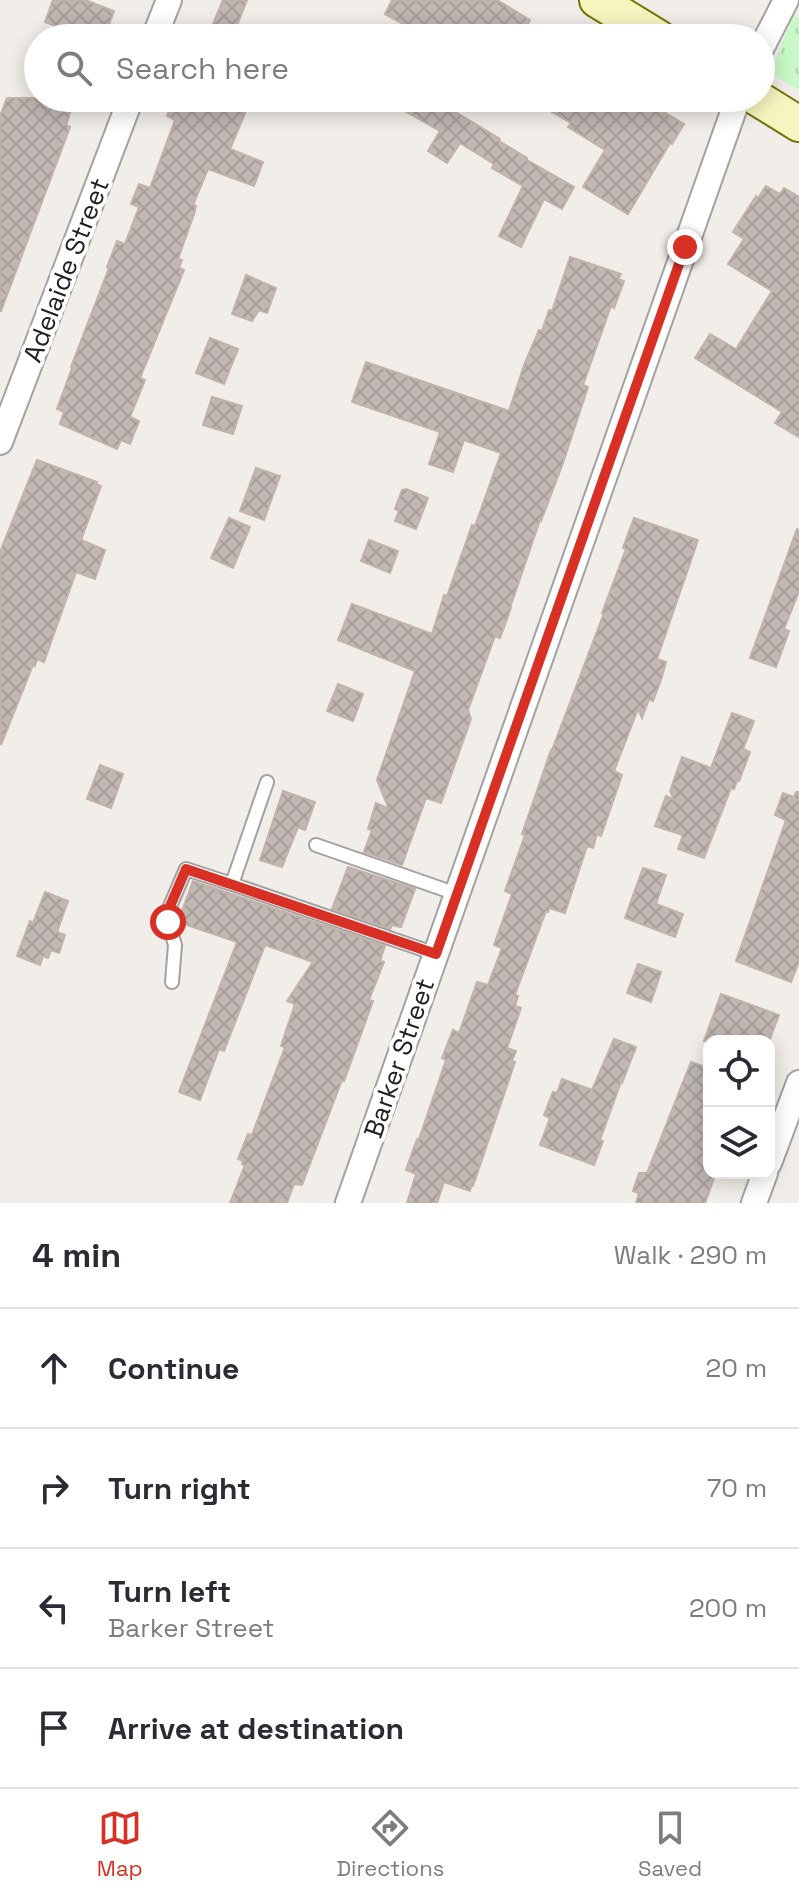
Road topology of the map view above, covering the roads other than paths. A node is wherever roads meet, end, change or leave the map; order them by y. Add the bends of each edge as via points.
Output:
1 (169, 0) edge
2 (597, 0) edge
3 (786, 0) edge
4 (160, 24) edge
5 (636, 24) edge
6 (774, 24) edge
7 (775, 109) edge
8 (126, 112) edge
9 (733, 112) edge
10 (799, 124) edge
11 (0, 442) edge
12 (267, 782) dead end
13 (316, 845) dead end
14 (232, 884) junction
15 (457, 894) junction
16 (436, 954) junction
17 (172, 982) dead end
18 (799, 1083) edge
19 (775, 1147) edge
20 (763, 1179) edge
21 (348, 1203) edge
22 (754, 1203) edge

1 - 4 street
2 - 5 street
3 - 6 street
7 - 10 street
8 - 11 street, Adelaide Street
9 - 15 street, Barker Street
12 - 14 lane
13 - 15 lane
14 - 16 lane
14 - 17 lane via 186,869 168,911 175,945
15 - 16 street, Barker Street
16 - 21 street, Barker Street
18 - 19 street
20 - 22 street

